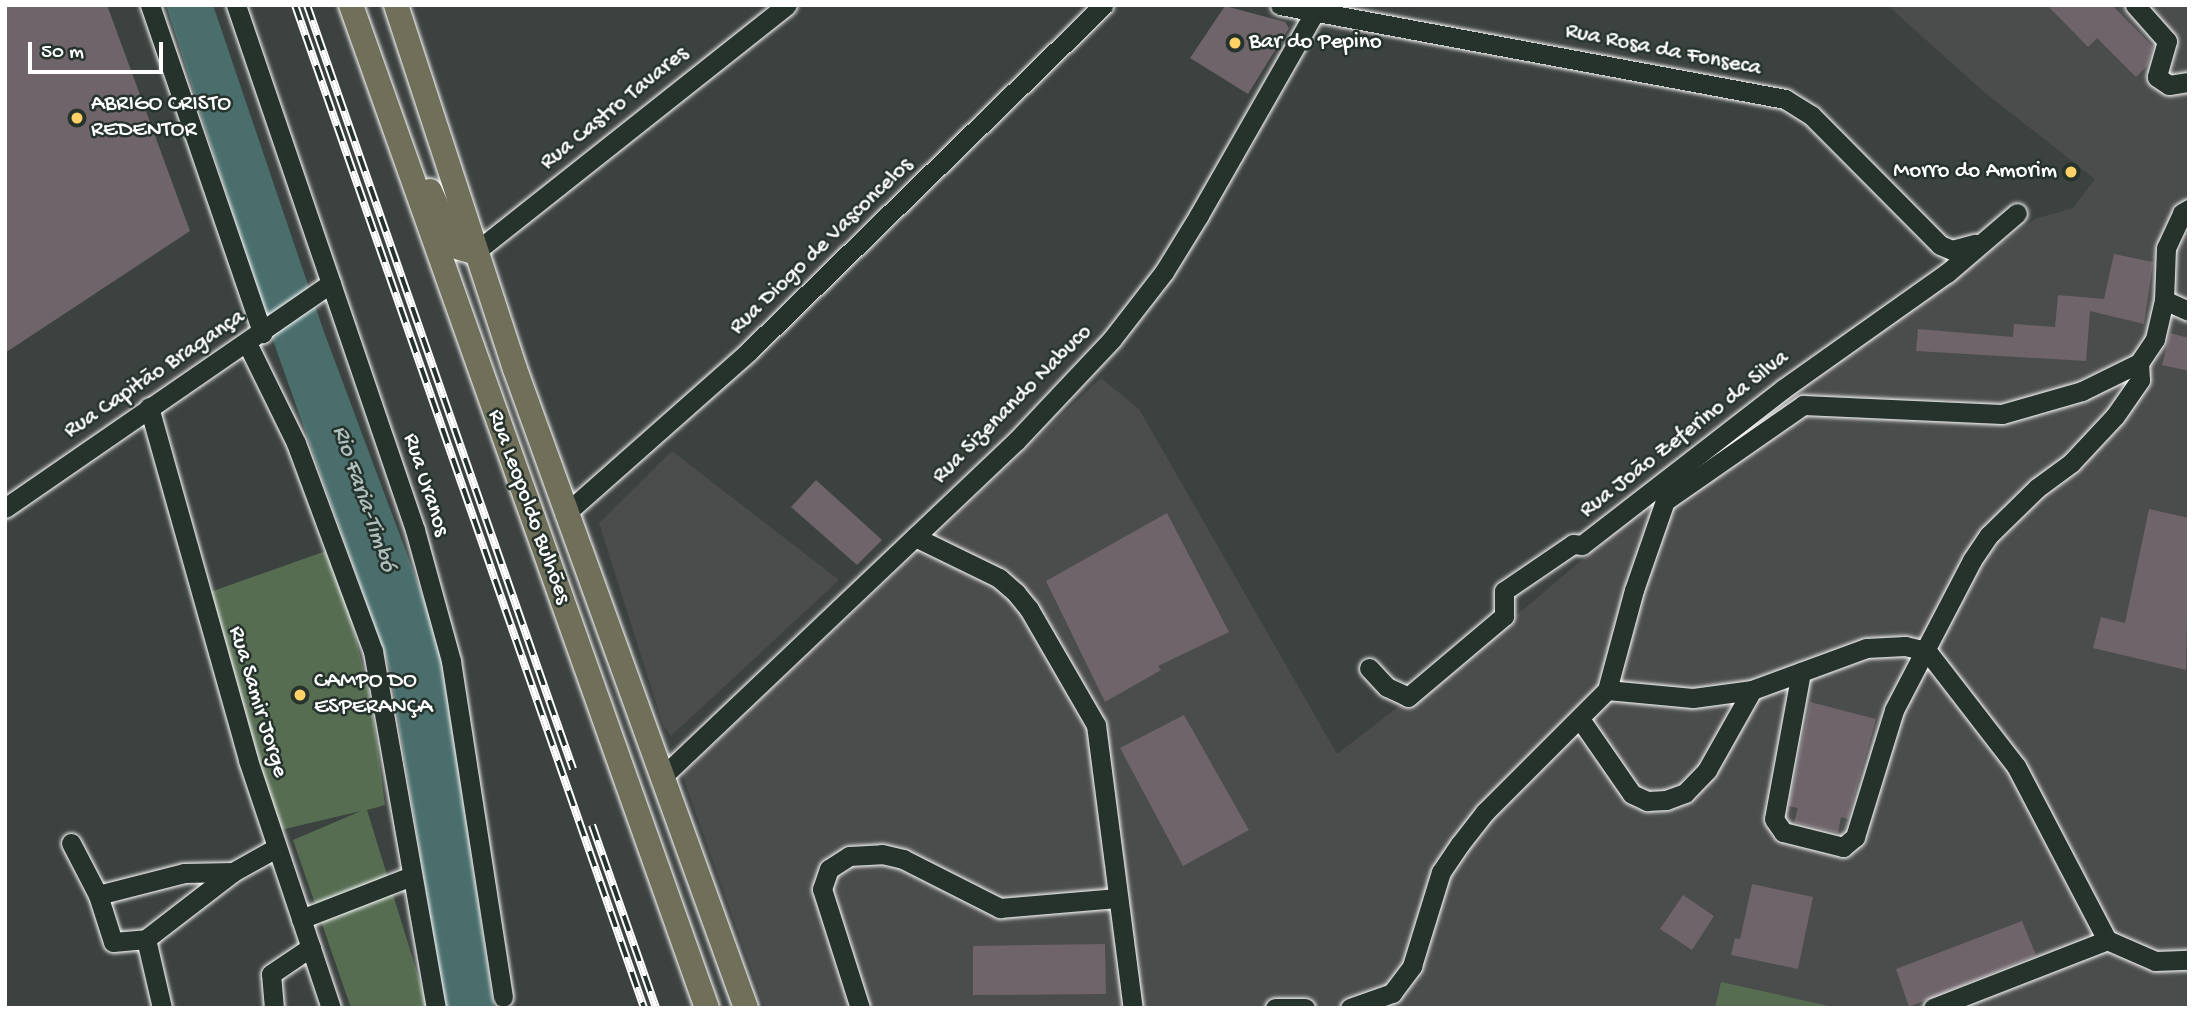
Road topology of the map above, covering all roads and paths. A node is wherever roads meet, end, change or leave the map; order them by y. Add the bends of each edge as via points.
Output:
1 (150, 5) edge
2 (236, 5) edge
3 (351, 5) edge
4 (396, 5) edge
5 (787, 5) edge
6 (1103, 5) edge
7 (1280, 5) edge
8 (2135, 5) edge
9 (1318, 9) edge
10 (2189, 82) edge
11 (389, 117) junction
12 (2189, 209) edge
13 (2017, 213) dead end
14 (1980, 242) junction
15 (474, 253) junction
16 (323, 288) junction
17 (2164, 300) junction
18 (2189, 310) edge
19 (259, 335) junction
20 (2139, 363) junction
21 (149, 407) junction
22 (5, 508) edge
23 (565, 514) junction
24 (915, 537) junction
25 (1927, 651) junction
26 (1369, 668) dead end
27 (1801, 673) junction
28 (1607, 690) junction
29 (1752, 690) junction
30 (1580, 719) junction
31 (663, 776) junction
32 (72, 843) dead end
33 (276, 848) junction
34 (233, 872) junction
35 (412, 876) junction
36 (98, 895) junction
37 (1118, 898) junction
38 (301, 919) junction
39 (146, 939) junction
40 (2107, 940) junction
41 (311, 947) junction
42 (2189, 960) edge
43 (503, 997) dead end
44 (162, 1008) edge
45 (274, 1008) edge
46 (331, 1008) edge
47 (436, 1008) edge
48 (707, 1008) edge
49 (746, 1008) edge
50 (860, 1008) edge
51 (1133, 1008) edge
52 (1275, 1008) edge
53 (1305, 1008) edge
54 (1350, 1008) edge
55 (1933, 1008) edge

1 - 19 street
2 - 16 street, Rua Uranos
3 - 11 main road, Rua Leopoldo Bulhões
4 - 15 main road, Rua Leopoldo Bulhões
5 - 15 street, Rua Castro Tavares
6 - 23 street, Rua Diogo de Vasconcelos via 768,334
7 - 9 street, Rua Rosa da Fonseca
8 - 10 street via 2167,41 2157,77 2169,85
9 - 14 street, Rua Rosa da Fonseca via 1785,99 1811,115 1940,245 1952,250
9 - 24 street, Rua Sizenando Nabuco via 1199,215 1142,300 1083,371
11 - 15 main road via 450,235 460,248
11 - 48 main road, Rua Leopoldo Bulhões
12 - 17 street via 2182,213 2166,248
13 - 14 street, Rua João Zeferino da Silva
14 - 26 street, Rua João Zeferino da Silva via 1947,273 1725,432 1582,545 1573,544 1504,591 1504,616 1408,696 1387,687
15 - 23 main road, Rua Leopoldo Bulhões
16 - 19 street, Rua Capitão Bragança
16 - 43 street, Rua Uranos via 415,530 451,662
17 - 18 street
17 - 20 street via 2155,339
19 - 21 street, Rua Capitão Bragança
19 - 35 street via 373,650
20 - 25 street via 2140,380 2115,416 2071,463 2037,488 1989,535 1956,587
20 - 28 street via 2082,391 2002,414 1803,405 1665,500
21 - 22 street, Rua Capitão Bragança
21 - 33 street, Rua Samir Jorge via 202,604
23 - 31 main road, Rua Leopoldo Bulhões
24 - 31 street, Rua Sizenando Nabuco
24 - 37 street via 999,578 1016,593 1096,725
25 - 27 street via 1905,646 1866,648
25 - 27 street via 1894,710 1855,837 1843,847 1783,832 1773,819
25 - 40 street via 2016,766
27 - 29 street
28 - 29 street via 1693,698
28 - 30 street
29 - 30 street via 1707,770 1685,793 1666,800 1647,801 1632,794
30 - 54 street via 1485,812 1460,844 1441,872 1412,966 1392,993
31 - 49 main road, Rua Leopoldo Bulhões
32 - 36 street
33 - 34 street
33 - 38 street, Rua Samir Jorge
34 - 36 street via 184,873
34 - 39 street
35 - 38 street
35 - 47 street
36 - 39 street via 113,942
37 - 50 street via 1000,908 902,859 882,854 849,856 829,869 822,889
37 - 51 street
38 - 41 street, Rua Samir Jorge
39 - 44 street
40 - 42 street via 2155,961
40 - 55 street
41 - 45 street via 271,974
41 - 46 street, Rua Samir Jorge
52 - 53 street

